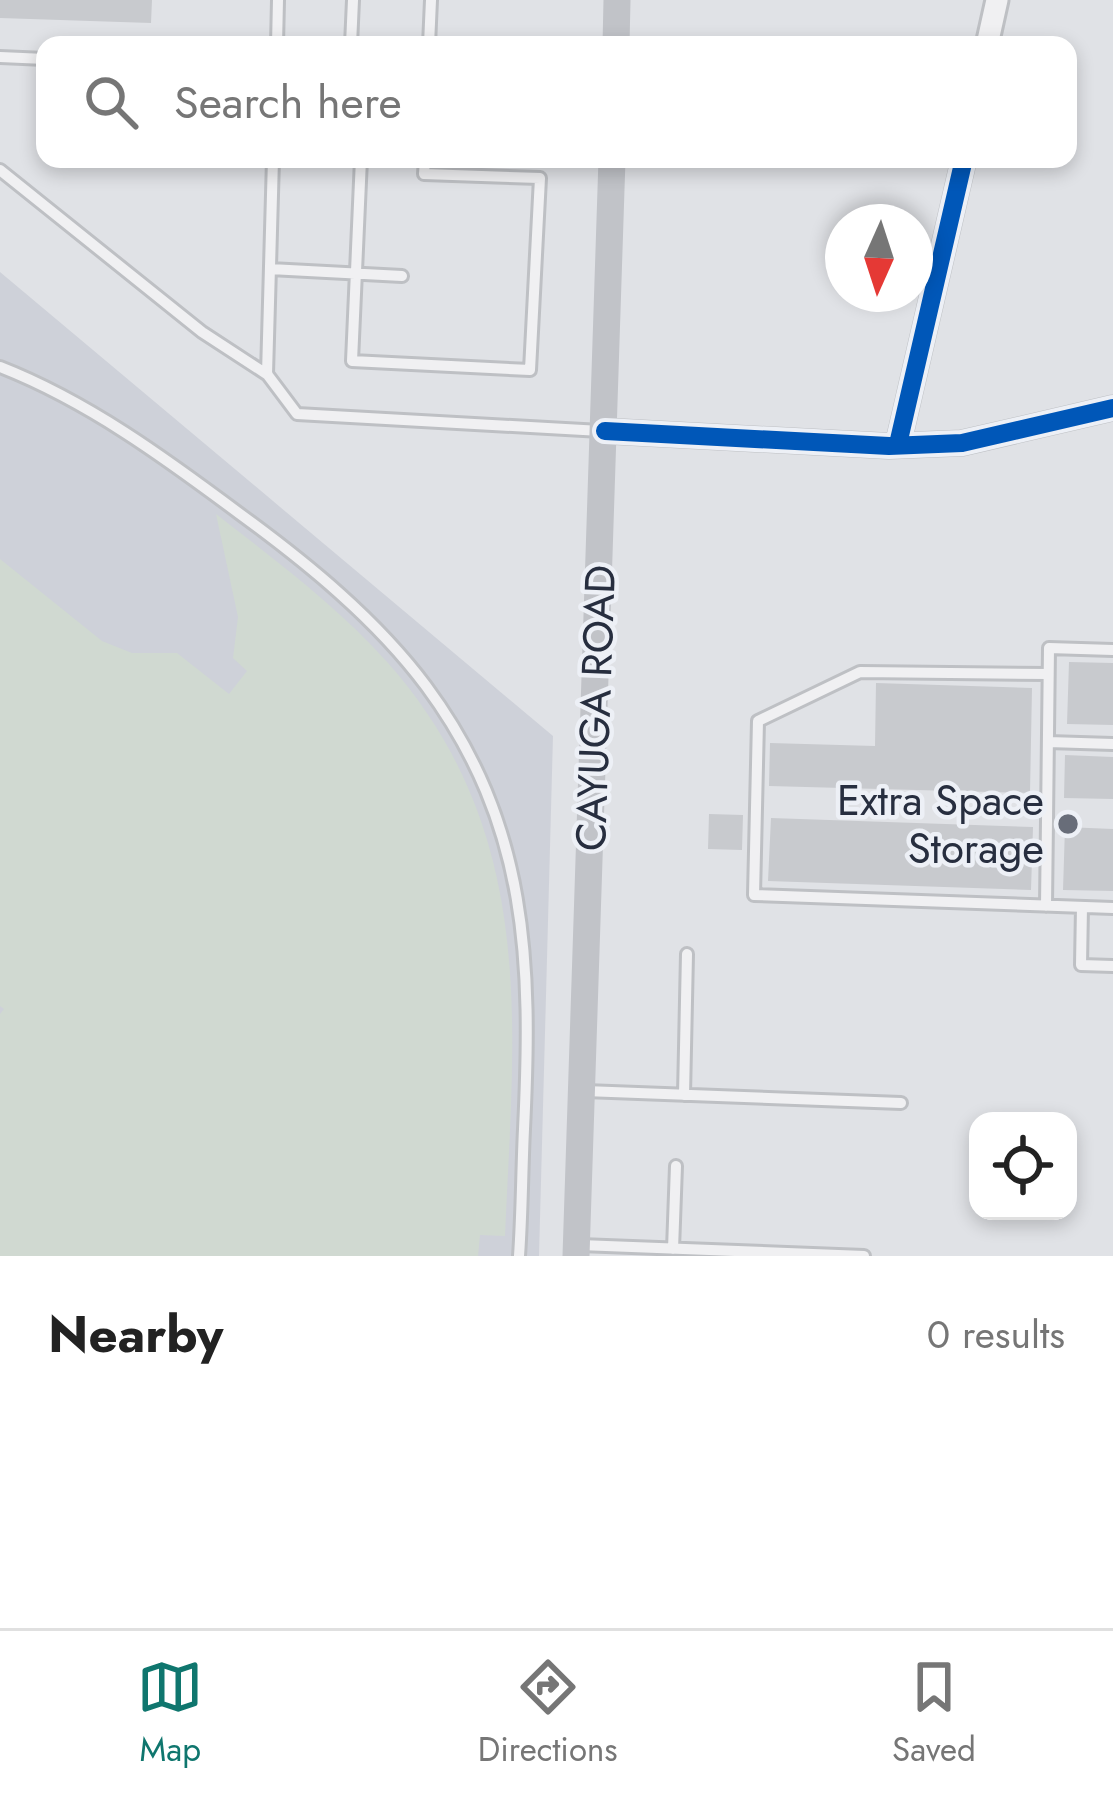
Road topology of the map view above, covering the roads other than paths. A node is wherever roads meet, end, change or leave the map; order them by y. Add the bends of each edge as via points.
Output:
1 (278, 0) edge
2 (353, 0) edge
3 (431, 0) edge
4 (617, 0) edge
5 (997, 0) edge
6 (277, 36) edge
7 (351, 36) edge
8 (429, 36) edge
9 (616, 36) edge
10 (989, 36) edge
11 (0, 57) edge
12 (36, 59) edge
13 (274, 168) edge
14 (361, 168) edge
15 (424, 168) edge
16 (612, 168) edge
17 (962, 168) edge
18 (0, 170) edge
19 (270, 269) junction
20 (355, 273) junction
21 (402, 276) dead end
22 (0, 367) edge
23 (268, 375) junction
24 (1113, 409) edge
25 (605, 431) junction
26 (898, 444) junction
27 (1113, 650) edge
28 (1048, 674) junction
29 (1048, 742) junction
30 (1113, 744) edge
31 (1046, 906) junction
32 (1082, 907) junction
33 (1113, 908) edge
34 (687, 954) dead end
35 (1113, 966) edge
36 (582, 1091) junction
37 (684, 1095) junction
38 (902, 1103) dead end
39 (676, 1166) dead end
40 (673, 1249) junction
41 (576, 1251) edge
42 (801, 1255) edge
43 (519, 1256) edge
44 (864, 1256) edge

1 - 6 lane
2 - 7 lane
3 - 8 lane
4 - 9 main road
5 - 10 street
11 - 12 lane
13 - 19 lane
14 - 20 lane
15 - 20 lane via 540,178 530,370 352,361
16 - 25 main road, CAYUGA ROAD
17 - 26 street
18 - 23 lane
19 - 20 lane
19 - 23 lane
20 - 21 lane
22 - 43 lane via 148,445 316,574 402,657 470,758 506,848 523,925 528,1036
23 - 25 lane via 297,414
24 - 26 street via 962,443
25 - 26 street
25 - 36 main road, CAYUGA ROAD
27 - 28 lane via 1049,648
28 - 29 lane
28 - 31 lane via 860,672 758,722 754,895
29 - 30 lane
29 - 31 lane
31 - 32 lane
32 - 33 lane
32 - 35 lane via 1081,965
34 - 37 lane
36 - 37 lane
36 - 41 main road, CAYUGA ROAD
37 - 38 lane
39 - 40 lane
40 - 41 lane
40 - 42 lane
42 - 44 lane

